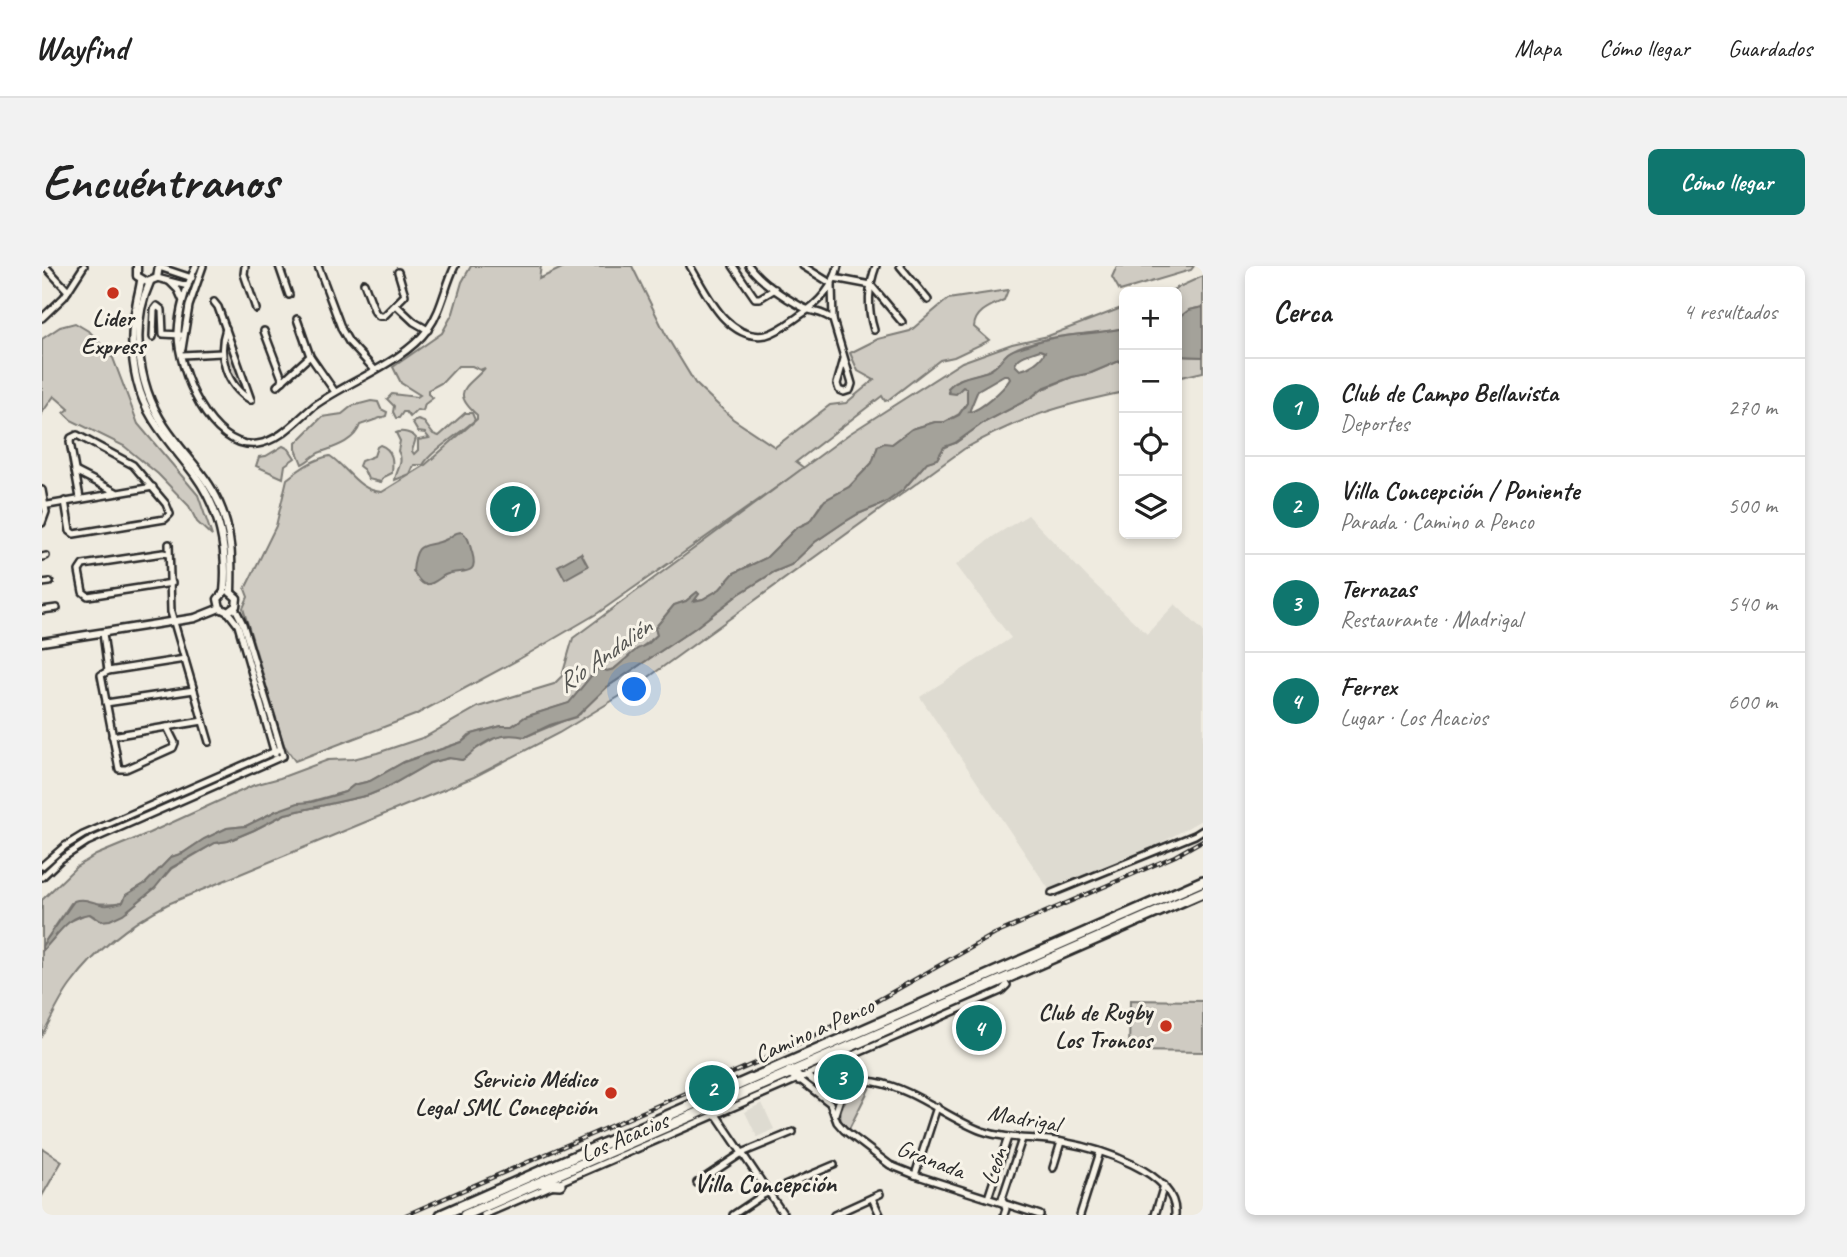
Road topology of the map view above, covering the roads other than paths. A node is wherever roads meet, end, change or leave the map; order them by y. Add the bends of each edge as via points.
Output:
1 (46, 266) edge
2 (84, 266) edge
3 (136, 266) edge
4 (159, 266) edge
5 (194, 266) edge
6 (203, 266) edge
7 (245, 266) edge
8 (278, 266) edge
9 (318, 266) edge
10 (691, 266) edge
11 (733, 266) edge
12 (749, 266) edge
13 (803, 266) edge
14 (838, 266) edge
15 (876, 266) edge
16 (900, 266) edge
17 (452, 267) edge
18 (398, 272) dead end
19 (175, 273) junction
20 (157, 278) junction
21 (194, 279) junction
22 (141, 281) junction
23 (167, 281) junction
24 (833, 281) junction
25 (150, 282) junction
26 (365, 283) dead end
27 (871, 285) junction
28 (191, 286) junction
29 (775, 289) junction
30 (68, 291) junction
31 (289, 295) dead end
32 (928, 300) dead end
33 (183, 302) junction
34 (214, 302) dead end
35 (396, 306) junction
36 (256, 309) dead end
37 (809, 309) junction
38 (43, 314) edge
39 (297, 319) dead end
40 (833, 320) junction
41 (902, 322) dead end
42 (226, 328) junction
43 (428, 330) junction
44 (874, 330) dead end
45 (264, 331) dead end
46 (181, 335) junction
47 (153, 337) dead end
48 (222, 353) junction
49 (182, 355) junction
50 (310, 356) junction
51 (844, 359) junction
52 (374, 369) junction
53 (283, 381) junction
54 (277, 386) dead end
55 (335, 392) junction
56 (75, 471) junction
57 (153, 487) junction
58 (42, 490) edge
59 (118, 492) junction
60 (80, 498) junction
61 (65, 501) junction
62 (43, 505) edge
63 (42, 523) edge
64 (169, 544) dead end
65 (168, 554) junction
66 (50, 582) dead end
67 (42, 583) edge
68 (172, 583) junction
69 (228, 592) junction
70 (57, 608) dead end
71 (220, 608) junction
72 (235, 608) junction
73 (42, 610) edge
74 (228, 612) junction
75 (173, 622) junction
76 (103, 633) junction
77 (42, 642) edge
78 (185, 659) junction
79 (108, 671) junction
80 (194, 690) junction
81 (106, 703) junction
82 (203, 721) junction
83 (167, 727) junction
84 (112, 736) junction
85 (209, 743) dead end
86 (278, 750) junction
87 (1203, 830) edge
88 (42, 866) edge
89 (42, 877) edge
90 (1203, 881) edge
91 (1203, 892) edge
92 (1052, 893) dead end
93 (1010, 975) junction
94 (1007, 985) joint
95 (790, 1072) junction
96 (803, 1077) junction
97 (847, 1089) junction
98 (712, 1107) junction
99 (937, 1107) junction
100 (835, 1114) junction
101 (793, 1132) dead end
102 (1008, 1137) junction
103 (1022, 1139) junction
104 (1061, 1142) junction
105 (626, 1144) junction
106 (1100, 1152) junction
107 (742, 1153) junction
108 (614, 1160) junction
109 (834, 1165) dead end
110 (1053, 1168) dead end
111 (915, 1175) junction
112 (538, 1183) junction
113 (697, 1183) dead end
114 (560, 1184) junction
115 (1164, 1185) junction
116 (768, 1192) junction
117 (880, 1194) dead end
118 (872, 1198) junction
119 (988, 1198) junction
120 (1004, 1203) junction
121 (1175, 1212) edge
122 (1182, 1214) edge
123 (441, 1215) edge
124 (465, 1215) edge
125 (484, 1215) edge
126 (733, 1215) edge
127 (783, 1215) edge
128 (834, 1215) edge
129 (880, 1215) edge
130 (1004, 1215) edge
131 (1040, 1215) edge
132 (1080, 1215) edge
133 (1155, 1215) edge

1 - 30 street
2 - 30 street
3 - 22 street
4 - 19 street
4 - 20 street
5 - 19 street
5 - 21 street
6 - 21 street
7 - 36 street
8 - 31 street
9 - 52 street via 345,336
10 - 37 street via 717,309 747,333 770,333
11 - 29 street via 755,298
12 - 29 street
13 - 24 street
14 - 24 street
15 - 27 street
16 - 32 street
17 - 43 street
18 - 35 street via 405,293
19 - 21 street
20 - 23 street
20 - 25 street
21 - 28 street
22 - 25 street
22 - 69 street via 132,340 137,382 158,429 195,475 213,508 224,546
23 - 28 street
23 - 33 street
24 - 27 street
24 - 37 street
24 - 40 street
25 - 69 street via 139,330 144,380 163,425 220,505 231,548
26 - 35 street via 378,315 386,316
27 - 41 street
27 - 44 street
28 - 33 street
28 - 46 street
29 - 37 street
30 - 38 street
33 - 46 street
34 - 42 street
35 - 43 street
37 - 40 street
39 - 50 street
40 - 51 street
42 - 48 street
42 - 48 street via 251,400 232,382
43 - 52 street
45 - 53 street
46 - 47 street via 163,334 162,310 157,306
46 - 49 street
48 - 49 street
49 - 55 street via 190,386 203,409 223,432 242,442 261,443 275,437
50 - 53 street
50 - 55 street
51 - 51 street via 852,384 844,392 837,384
52 - 55 street
53 - 54 street
56 - 57 street via 70,442 77,435 129,462
56 - 59 street
56 - 60 street
57 - 59 street
57 - 61 street via 169,510 165,519 74,534
58 - 62 street
59 - 60 street
60 - 61 street
61 - 62 street
62 - 63 street
64 - 65 street
65 - 68 street
65 - 68 street via 83,565 79,571 88,596
66 - 67 street
68 - 75 street
69 - 71 street via 218,599
69 - 72 street via 237,599
70 - 73 street
71 - 74 street
71 - 75 street via 206,616
72 - 74 street
72 - 86 street
74 - 86 street via 238,625
75 - 76 street
75 - 78 street
76 - 77 street
76 - 79 street
78 - 79 street
78 - 80 street
79 - 81 street via 101,677
80 - 81 street
80 - 82 street
81 - 84 street
82 - 83 street
82 - 85 street
83 - 84 street
83 - 84 street via 174,747 124,770 118,767
86 - 88 street via 82,835
86 - 89 street via 280,757 87,842
87 - 92 street
90 - 98 highway, Camino a Penco
91 - 93 highway, Camino a Penco
93 - 94 highway
93 - 95 highway, Camino a Penco
94 - 96 street, Los Acacios
95 - 96 highway
95 - 98 highway, Camino a Penco
96 - 97 street, Madrigal via 828,1091
96 - 98 street, Los Acacios
96 - 100 street, Granada
97 - 99 street, Madrigal via 874,1082
97 - 100 street
98 - 105 highway, Camino a Penco
98 - 107 street
98 - 108 street, Los Acacios
98 - 123 highway, Camino a Penco
99 - 102 street, Madrigal via 977,1128
99 - 111 street
100 - 111 street, Granada via 838,1124 863,1147
101 - 107 street
102 - 103 street, Madrigal
102 - 119 street
103 - 104 street, Madrigal
103 - 120 street, León
104 - 106 street, Madrigal
104 - 110 street
105 - 108 highway
105 - 112 highway, Camino a Penco
106 - 115 street, Madrigal
106 - 132 street
107 - 113 street
107 - 116 street
108 - 114 street, Los Acacios
109 - 116 street
111 - 119 street, Granada
112 - 114 highway
112 - 124 highway, Camino a Penco
114 - 125 street, Los Acacios
115 - 121 street
115 - 133 street
116 - 126 street
116 - 127 street
117 - 118 street
118 - 128 street
118 - 129 street
119 - 120 street, Granada
120 - 130 street, León
120 - 131 street, Granada
121 - 122 street

